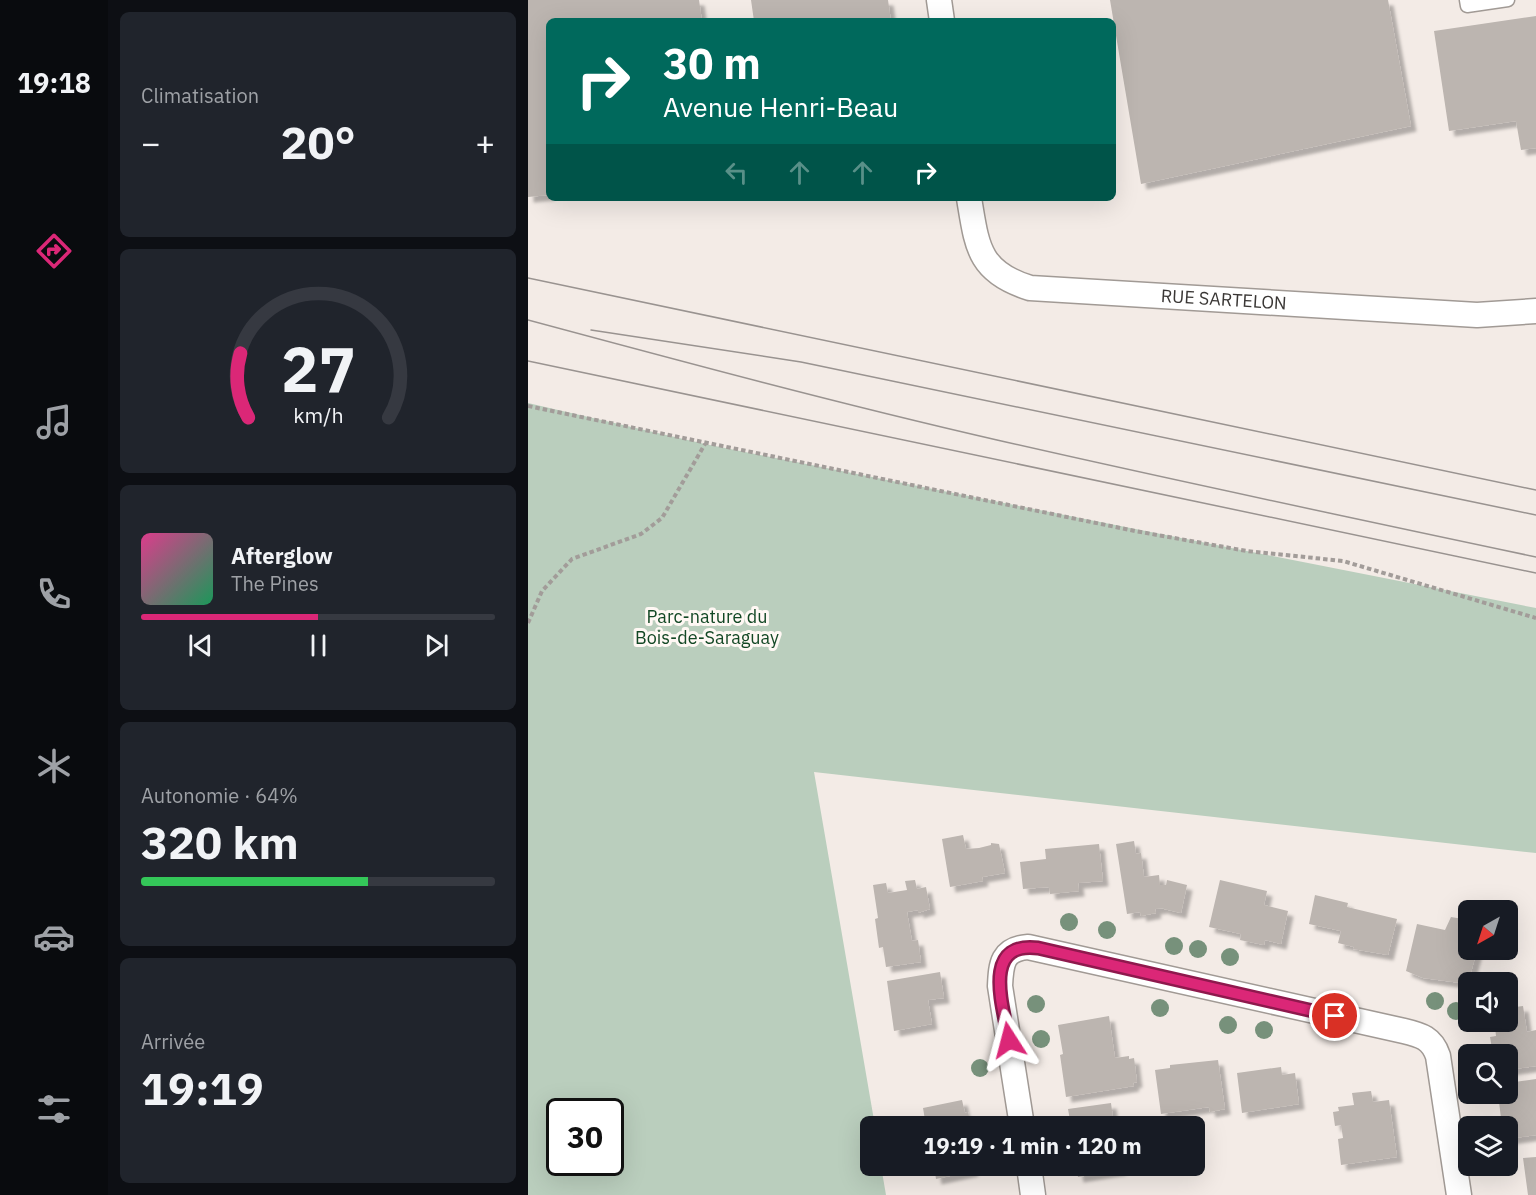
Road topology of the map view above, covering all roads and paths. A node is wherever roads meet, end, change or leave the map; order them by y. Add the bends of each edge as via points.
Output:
1 (939, 0) edge
2 (1466, 0) edge
3 (1509, 0) edge
4 (942, 18) edge
5 (969, 201) edge
6 (1536, 311) edge
7 (528, 406) edge
8 (705, 444) junction
9 (1536, 618) edge
10 (528, 623) edge
11 (1020, 1116) edge
12 (1030, 1176) edge
13 (1033, 1195) edge
14 (1459, 1195) edge

1 - 4 street
2 - 3 lane via 1467,6
5 - 6 street, RUE SARTELON via 975,238 986,261 1003,277 1030,288 1477,315
7 - 8 path
8 - 9 path via 1135,531 1247,551 1343,561
8 - 10 path via 662,518 641,534 572,559 542,591
11 - 14 street via 1000,986 1005,958 1020,947 1426,1038 1438,1056
12 - 13 street

